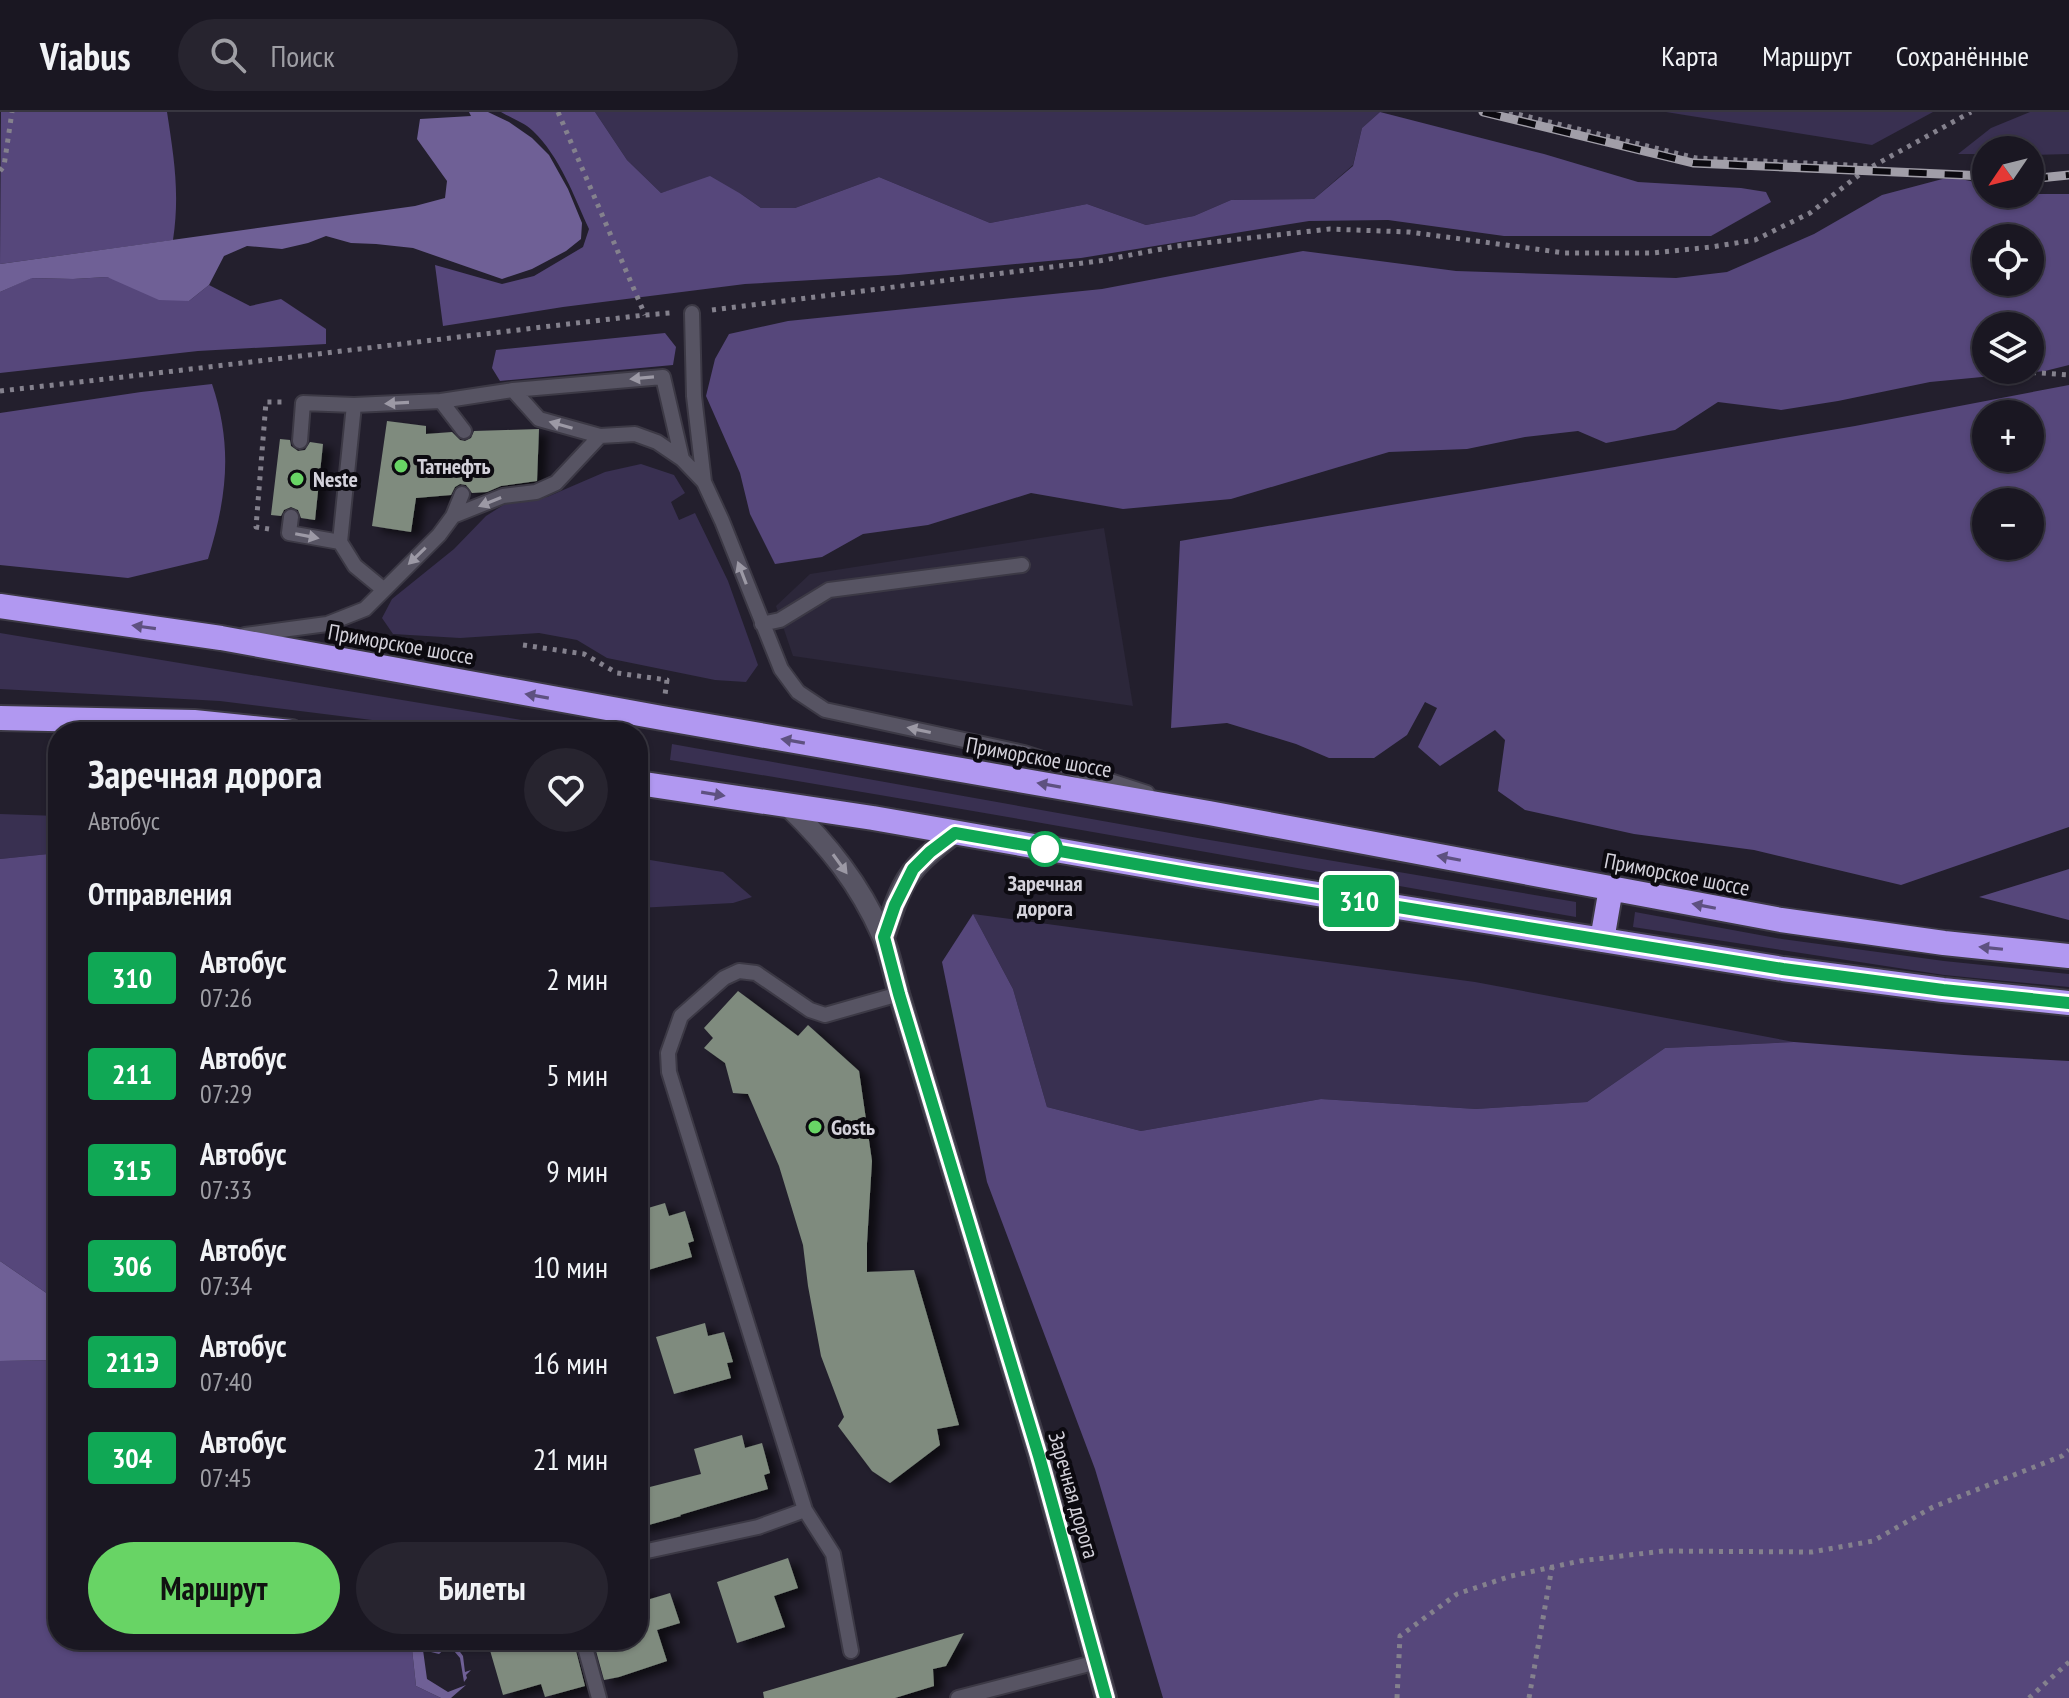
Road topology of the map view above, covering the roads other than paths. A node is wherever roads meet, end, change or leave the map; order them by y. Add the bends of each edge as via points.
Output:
1 (692, 313) road end
2 (513, 390) junction
3 (441, 401) junction
4 (354, 405) junction
5 (464, 431) dead end
6 (600, 436) junction
7 (300, 441) dead end
8 (682, 459) junction
9 (704, 482) junction
10 (462, 494) dead end
11 (453, 516) junction
12 (291, 517) dead end
13 (340, 542) junction
14 (1022, 565) dead end
15 (383, 589) junction
16 (0, 606) edge
17 (762, 624) junction
18 (221, 638) junction
19 (0, 718) edge
20 (194, 722) edge
21 (648, 785) edge
22 (788, 806) junction
23 (1209, 813) junction
24 (955, 833) junction
25 (1611, 888) junction
26 (884, 937) junction
27 (1602, 940) junction
28 (2069, 956) edge
29 (899, 994) junction
30 (2069, 1003) edge
31 (805, 1510) junction
32 (648, 1551) edge
33 (586, 1650) edge
34 (851, 1651) dead end
35 (1097, 1662) junction
36 (599, 1698) edge
37 (958, 1698) edge
38 (1106, 1698) edge

1 - 9 lane
2 - 3 lane
6 -> 2 lane via 539,419
8 -> 2 lane via 663,377
3 -> 4 lane
3 - 5 lane
4 - 7 lane via 303,403
4 - 13 lane
6 - 8 lane via 635,434
6 -> 11 lane via 556,483
8 - 9 lane
17 -> 9 lane
10 - 11 lane
11 -> 15 lane
12 -> 13 lane via 289,533
13 - 15 lane via 355,566
14 - 17 lane via 829,590 780,620
15 - 18 lane via 365,609 327,624
18 -> 16 highway, Приморское шоссе
23 -> 17 lane via 1024,753 825,710 798,692 781,669
23 -> 18 highway, Приморское шоссе
19 - 20 highway
21 -> 22 highway
22 - 24 highway
22 -> 26 street, Заречная дорога via 841,864
25 -> 23 highway, Приморское шоссе
24 - 26 street via 913,869
24 - 27 highway
25 - 27 highway
28 -> 25 highway, Приморское шоссе via 1796,922
26 - 29 street, Заречная дорога
27 - 30 highway via 1783,969
29 - 31 lane via 825,1015 756,973 739,971 681,1016 668,1053 669,1072
29 - 35 street, Заречная дорога
31 - 32 lane via 758,1527
31 - 34 lane via 833,1554
33 - 36 lane
35 - 37 lane
35 - 38 street, Заречная дорога

